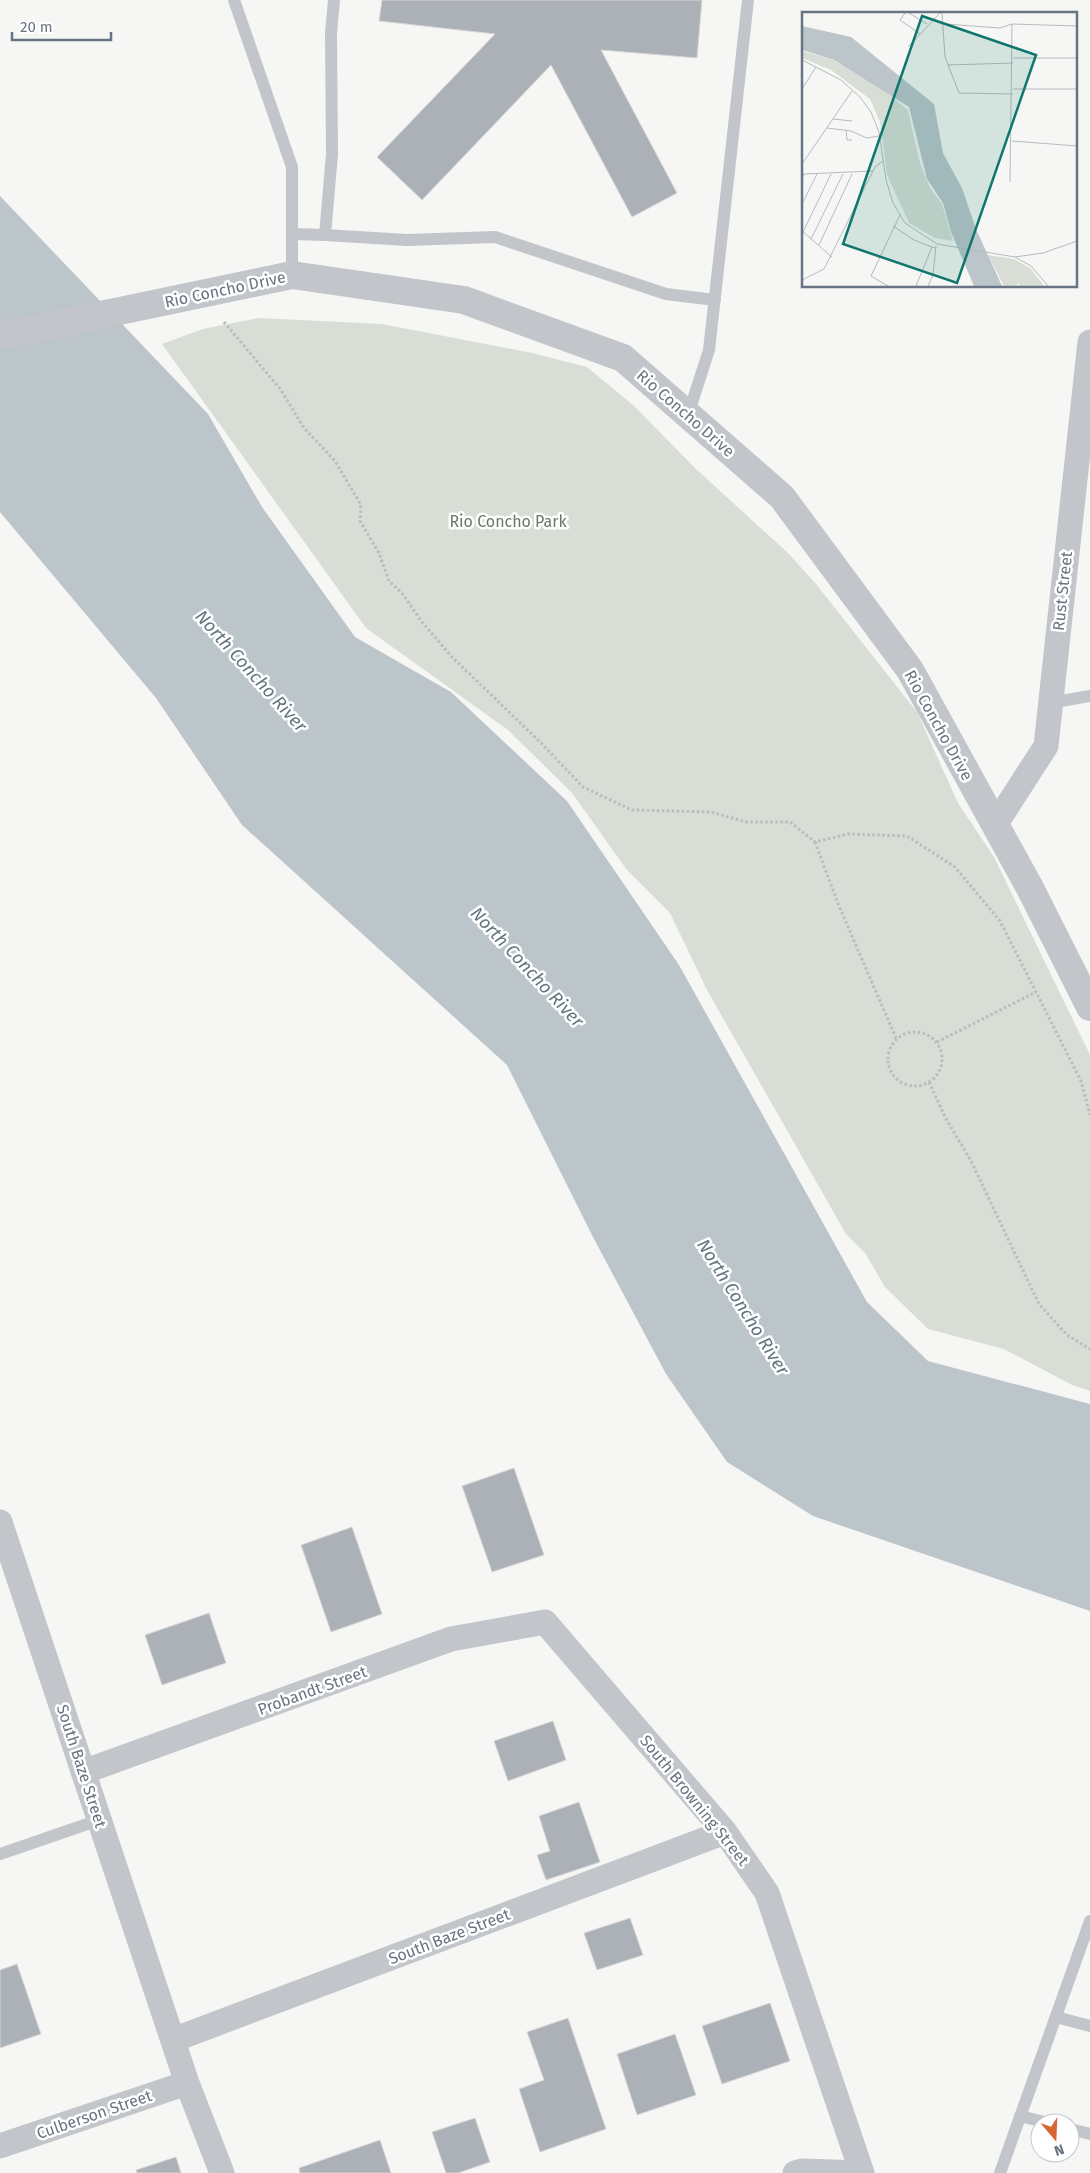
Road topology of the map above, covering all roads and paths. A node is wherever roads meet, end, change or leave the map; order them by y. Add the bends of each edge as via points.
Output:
1 (234, 0) edge
2 (334, 0) edge
3 (748, 0) edge
4 (292, 234) junction
5 (325, 235) junction
6 (292, 275) junction
7 (201, 295) junction
8 (715, 300) junction
9 (0, 336) edge
10 (1090, 342) edge
11 (688, 415) junction
12 (1090, 696) edge
13 (1050, 703) junction
14 (995, 826) junction
15 (815, 842) junction
16 (1036, 992) junction
17 (1090, 1006) edge
18 (896, 1038) junction
19 (937, 1042) junction
20 (929, 1082) junction
21 (1090, 1115) edge
22 (1090, 1349) edge
23 (0, 1522) edge
24 (545, 1622) joint
25 (83, 1772) junction
26 (99, 1820) junction
27 (725, 1832) junction
28 (0, 1854) edge
29 (1090, 1921) edge
30 (1056, 2017) junction
31 (1090, 2026) edge
32 (173, 2040) junction
33 (187, 2083) junction
34 (1020, 2116) junction
35 (1030, 2118) edge
36 (0, 2146) edge
37 (222, 2173) edge
38 (795, 2173) edge
39 (862, 2173) edge
40 (1000, 2173) edge

1 - 4 lane via 292,168
2 - 5 lane via 332,154
3 - 8 lane
4 - 5 lane
4 - 6 lane
5 - 8 lane via 407,240 495,237 666,294
6 - 7 street, Rio Concho Drive
6 - 11 street, Rio Concho Drive via 464,300 623,358
7 - 9 street, Rio Concho Drive
7 - 15 path via 281,390 304,428 335,461 361,504 360,521 379,553 388,581 402,593 451,656 583,787 632,810 710,812 746,822 790,822
8 - 11 lane via 709,350
10 - 13 street, Rust Street
11 - 14 street, Rio Concho Drive via 782,497 910,670
12 - 13 lane
13 - 14 street, Rust Street via 1046,746
14 - 17 street, Rio Concho Drive
15 - 16 path via 848,834 907,836 955,867 1000,921
15 - 18 path
16 - 19 path
16 - 21 path via 1081,1081
18 - 19 path via 904,1033 922,1032
18 - 20 path via 888,1053 890,1071 903,1084 911,1086
19 - 20 path via 941,1050 941,1068
20 - 22 path via 971,1161 1039,1304 1067,1335
23 - 25 street, South Baze Street
24 - 25 street, Probandt Street via 451,1639
24 - 27 street, South Browning Street
25 - 26 street, South Baze Street
26 - 28 lane
26 - 32 street, South Baze Street
27 - 32 street, South Baze Street
27 - 39 street, South Browning Street via 767,1893
29 - 30 lane
30 - 31 lane
30 - 34 lane
32 - 33 street, South Baze Street
33 - 36 street, Culberson Street
33 - 37 street, South Baze Street
34 - 35 lane
34 - 40 lane
38 - 39 street

